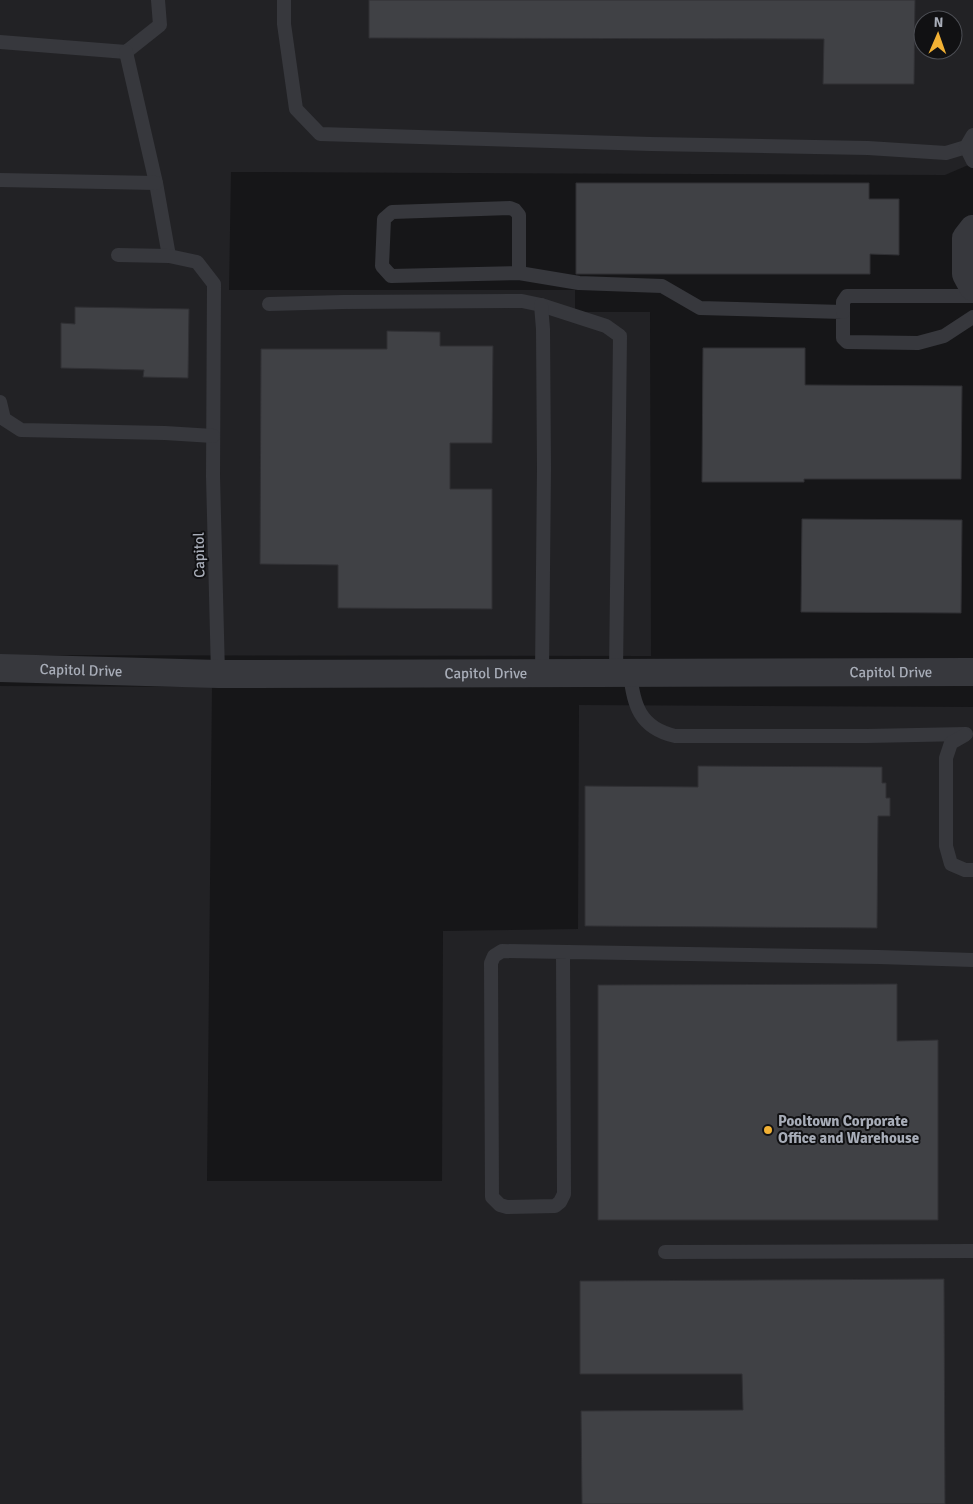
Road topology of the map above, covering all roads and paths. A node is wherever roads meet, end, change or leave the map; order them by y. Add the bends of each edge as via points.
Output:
1 (158, 0) edge
2 (284, 0) edge
3 (0, 42) edge
4 (126, 52) junction
5 (970, 141) edge
6 (973, 161) edge
7 (0, 180) edge
8 (156, 184) junction
9 (973, 229) edge
10 (118, 255) dead end
11 (169, 256) junction
12 (519, 273) junction
13 (973, 287) edge
14 (973, 296) edge
15 (269, 304) dead end
16 (541, 305) junction
17 (843, 312) junction
18 (973, 317) edge
19 (0, 402) edge
20 (213, 436) junction
21 (0, 668) edge
22 (973, 672) edge
23 (542, 673) junction
24 (623, 673) junction
25 (218, 674) junction
26 (969, 734) edge
27 (973, 870) edge
28 (563, 952) junction
29 (973, 960) edge
30 (665, 1252) dead end
31 (973, 1252) edge

1 - 4 lane via 160,24
2 - 5 lane via 284,24 296,109 320,134 868,148 946,153
3 - 4 lane
4 - 8 lane
5 - 6 lane
7 - 8 lane
8 - 11 lane
9 - 13 street via 966,238 966,274
10 - 11 lane, Capitol
11 - 20 lane, Capitol via 197,262 214,284
12 - 12 lane via 391,276 382,266 384,219 392,212 510,208 519,215
12 - 17 lane via 579,283 662,286 700,308
14 - 17 lane via 847,296
15 - 16 lane via 522,301
16 - 23 lane via 544,329
16 - 24 lane via 606,326 620,336
17 - 18 lane via 843,338 847,342 918,343 944,336
19 - 20 lane via 4,419 21,430
20 - 25 lane, Capitol
21 - 25 street, Capitol Drive
22 - 24 street, Capitol Drive
23 - 24 street, Capitol Drive
23 - 25 street, Capitol Drive
24 - 26 lane via 641,714 651,726 675,736
26 - 27 lane via 951,743 946,758 946,846 951,864
28 - 28 lane via 564,1194 555,1206 507,1207 492,1198 491,963 494,956 502,951
28 - 29 lane
30 - 31 lane

